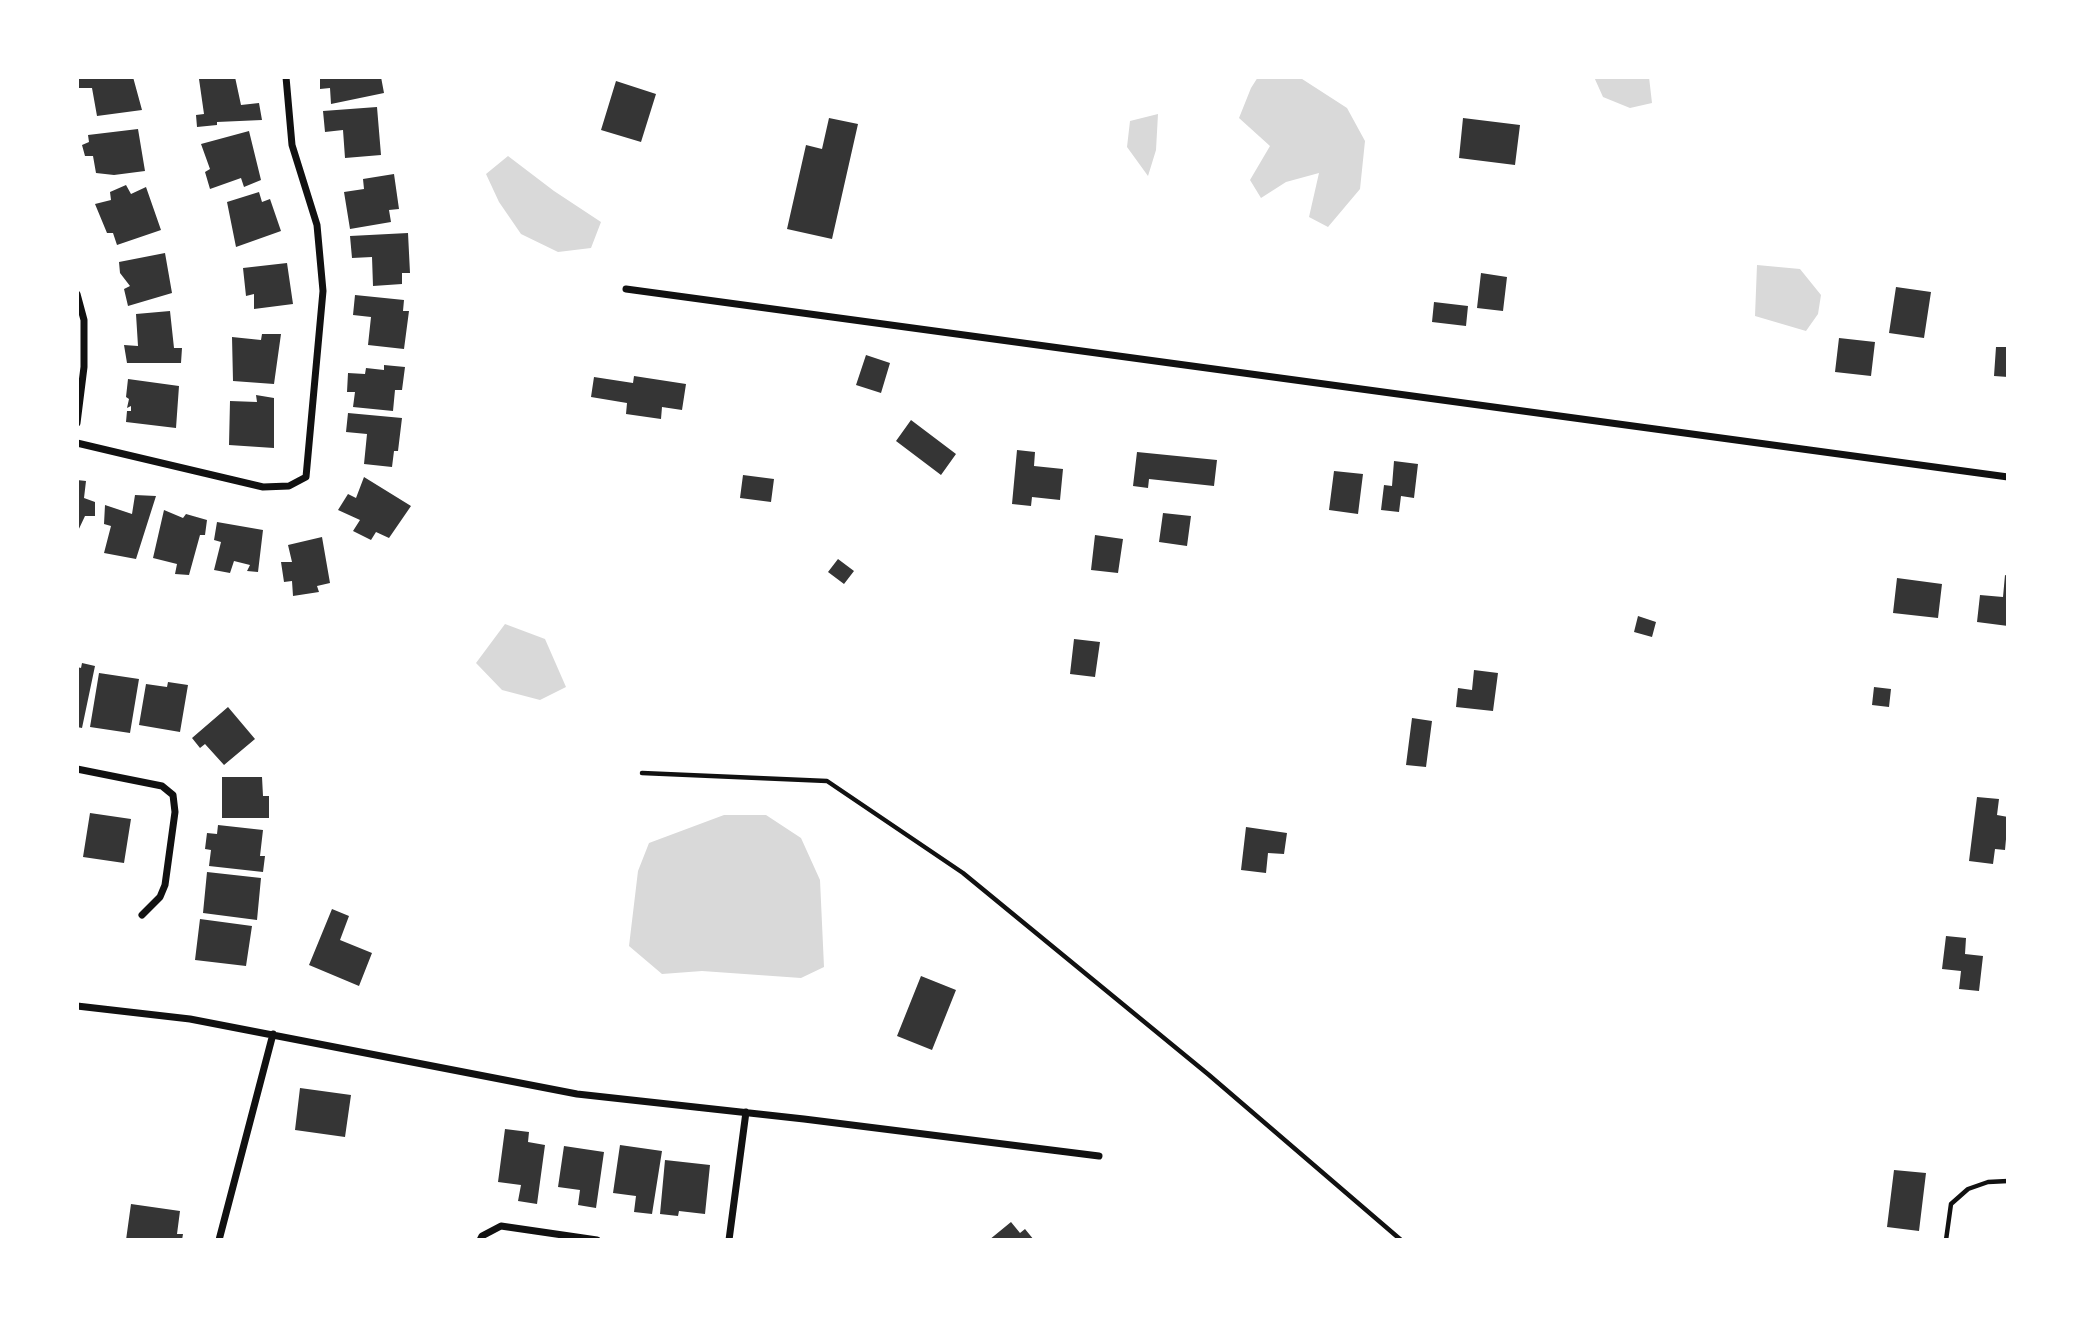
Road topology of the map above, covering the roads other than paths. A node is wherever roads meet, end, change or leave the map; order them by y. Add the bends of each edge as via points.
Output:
1 (286, 77) edge
2 (626, 289) dead end
3 (77, 294) edge
4 (77, 423) edge
5 (77, 443) edge
6 (2008, 477) edge
7 (77, 769) edge
8 (642, 773) dead end
9 (142, 915) dead end
10 (77, 1006) edge
11 (273, 1034) junction
12 (746, 1112) junction
13 (1100, 1156) dead end
14 (2008, 1181) edge
15 (481, 1238) edge
16 (219, 1240) edge
17 (597, 1240) edge
18 (729, 1240) edge
19 (1401, 1240) edge
20 (1946, 1240) edge

1 - 5 street via 292,145 317,225 323,291 306,477 289,486 263,487
2 - 6 street
3 - 4 street via 84,320
7 - 9 street via 162,786 173,795 165,885
8 - 19 lane via 827,781 963,873
10 - 11 street
11 - 12 street via 577,1094
11 - 16 street
12 - 13 street
12 - 18 street
14 - 20 lane via 1968,1189 1951,1204
15 - 17 street via 501,1226

